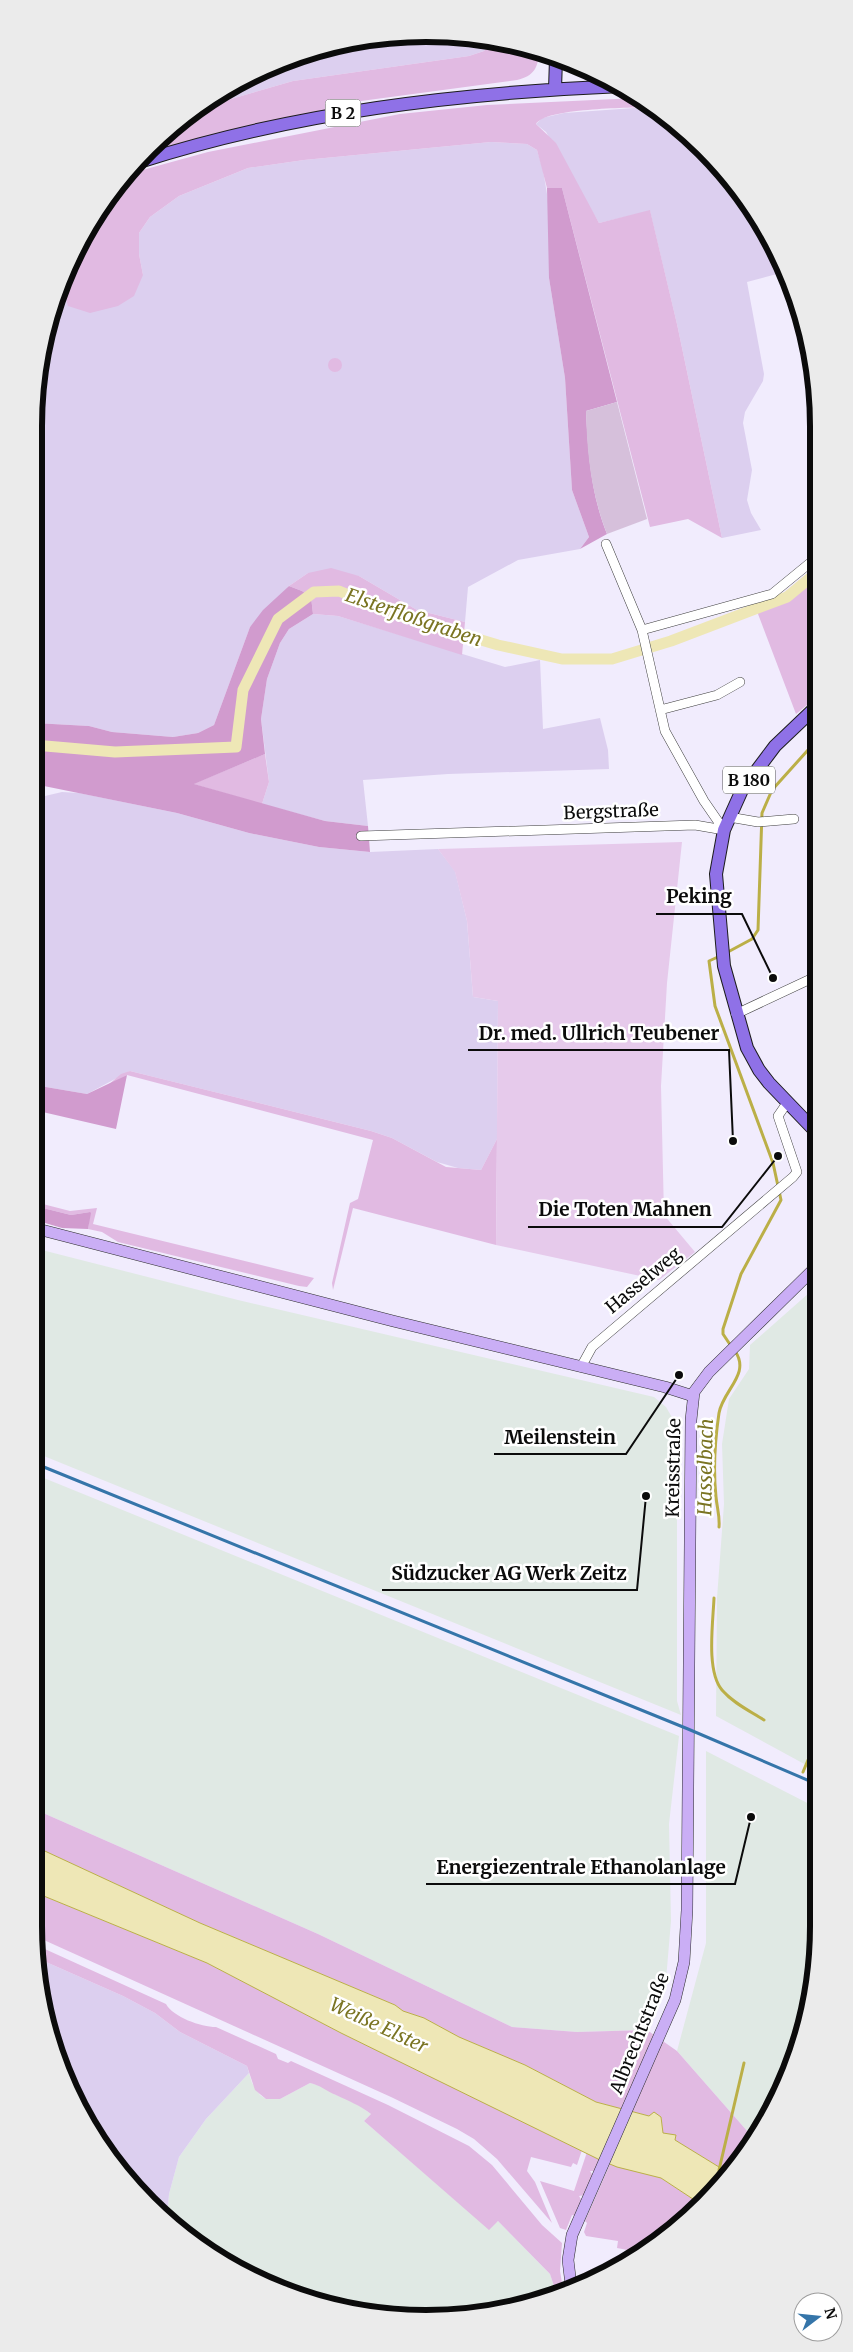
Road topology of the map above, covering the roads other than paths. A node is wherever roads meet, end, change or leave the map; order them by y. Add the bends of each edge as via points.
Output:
1 (556, 65) edge
2 (603, 86) edge
3 (556, 89) junction
4 (152, 158) edge
5 (606, 544) dead end
6 (810, 563) edge
7 (642, 630) junction
8 (740, 682) dead end
9 (660, 710) junction
10 (810, 713) edge
11 (729, 817) junction
12 (794, 819) dead end
13 (724, 830) junction
14 (361, 836) dead end
15 (810, 979) edge
16 (736, 1014) junction
17 (785, 1105) junction
18 (810, 1127) edge
19 (42, 1230) edge
20 (810, 1273) edge
21 (581, 1368) junction
22 (693, 1396) junction
23 (688, 1692) joint
24 (571, 2281) edge

1 - 3 main road
2 - 3 main road, B 2
3 - 4 main road, B 2 via 482,94 354,111 228,137
5 - 7 street
6 - 7 street via 772,594
7 - 9 street
8 - 9 street via 716,695
9 - 13 street via 665,731
10 - 11 main road, B 180 via 763,761 742,790
11 - 12 street via 758,822
11 - 13 main road, B 180
13 - 14 street, Bergstraße via 695,825
13 - 16 main road, B 180 via 716,874 720,940
15 - 16 street
16 - 17 main road, B 180 via 753,1060
17 - 18 main road, B 180
17 - 21 street, Hasselweg via 778,1116 797,1172 592,1347
19 - 21 main road
20 - 22 main road, Kreisstraße via 728,1351
21 - 22 main road
22 - 23 main road, Kreisstraße
23 - 24 main road, Albrechtstraße via 684,1962 680,1987 574,2229 568,2250

